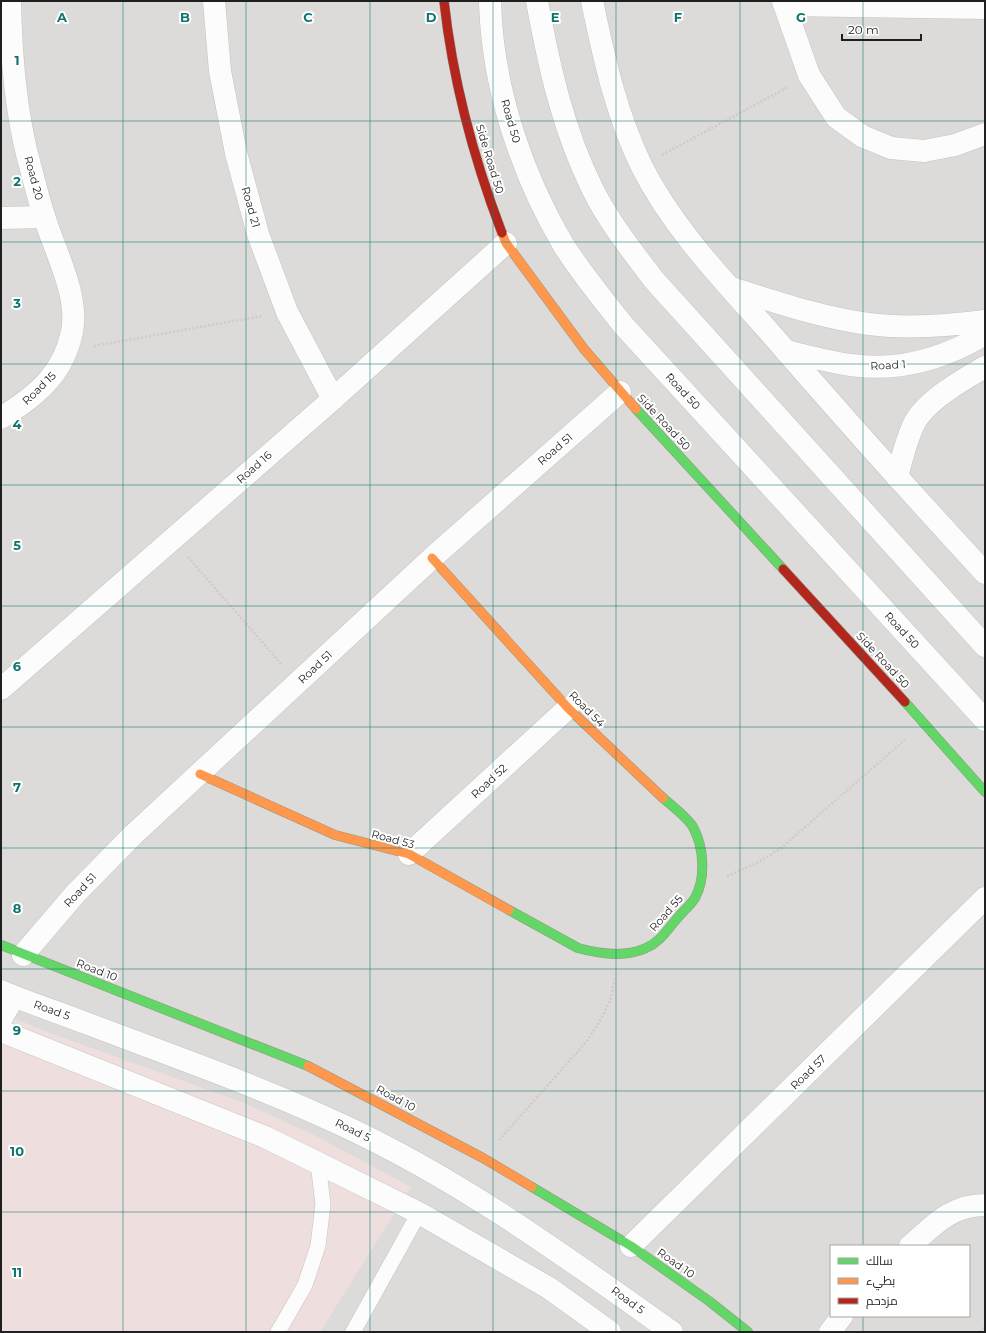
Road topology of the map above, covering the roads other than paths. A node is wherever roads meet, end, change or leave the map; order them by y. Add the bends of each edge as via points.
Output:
1 (214, 1) edge
2 (444, 1) edge
3 (490, 1) edge
4 (538, 1) edge
5 (592, 1) edge
6 (783, 3) edge
7 (985, 8) edge
8 (7, 14) edge
9 (985, 134) edge
10 (44, 217) junction
11 (1, 218) edge
12 (506, 243) junction
13 (731, 288) junction
14 (985, 321) edge
15 (985, 334) edge
16 (67, 350) joint
17 (786, 351) junction
18 (985, 367) edge
19 (620, 392) junction
20 (333, 398) junction
21 (1, 418) edge
22 (897, 477) junction
23 (432, 558) junction
24 (985, 573) edge
25 (985, 646) edge
26 (1, 689) edge
27 (568, 708) junction
28 (985, 720) edge
29 (200, 774) junction
30 (985, 792) edge
31 (409, 854) junction
32 (700, 883) joint
33 (985, 898) edge
34 (1, 945) edge
35 (23, 955) junction
36 (618, 955) joint
37 (7, 994) edge
38 (1, 1019) edge
39 (1, 1031) edge
40 (318, 1163) junction
41 (985, 1205) edge
42 (419, 1213) junction
43 (911, 1245) edge
44 (631, 1246) junction
45 (841, 1317) edge
46 (278, 1332) edge
47 (353, 1332) edge
48 (610, 1332) edge
49 (672, 1332) edge
50 (748, 1332) edge
51 (830, 1332) edge

1 - 20 street, Road 21 via 220,71 236,153 258,234 288,312
2 - 12 street, Side Road 50 via 448,38 462,108 481,177
3 - 28 street, Road 50 via 495,58 506,108 521,156 540,202 564,246 592,288
4 - 25 street via 555,89 571,141 593,190 621,237 654,280
5 - 13 street via 616,106 642,166 663,204 695,247
6 - 7 street
6 - 9 street via 809,75 836,117 862,136 891,148 924,151 955,145
8 - 10 street, Road 20 via 27,153
10 - 11 street
10 - 16 street, Road 20 via 70,291 73,318
12 - 19 street, Side Road 50 via 584,349
12 - 20 street, Road 16
13 - 14 street via 802,310 870,324 941,326
13 - 17 street
15 - 17 street, Road 1 via 944,354 914,363 883,367 851,365
16 - 21 street, Road 15 via 59,368 41,388 21,406
17 - 22 street
18 - 22 street via 940,395 916,421 904,449
19 - 23 street, Road 51
19 - 30 street, Side Road 50
20 - 26 street, Road 16
22 - 24 street
23 - 27 street, Road 54
23 - 29 street, Road 51
27 - 31 street, Road 52
27 - 32 street, Road 54 via 693,826 700,844
29 - 31 street, Road 53 via 335,835
29 - 35 street, Road 51 via 132,836 81,888
31 - 36 street, Road 53 via 578,948 597,954
32 - 36 street, Road 55 via 694,897 656,943
33 - 44 street, Road 57
34 - 35 street, Road 10
35 - 44 street, Road 10 via 316,1069 483,1158
37 - 38 street
37 - 49 street, Road 5 via 274,1095 372,1140 480,1199 545,1241
39 - 40 street via 266,1137
40 - 42 street
40 - 46 lane via 323,1204 318,1246 305,1285
41 - 43 street via 971,1205 947,1214
42 - 47 lane
42 - 48 street via 549,1288
44 - 50 street, Road 10
45 - 51 street

